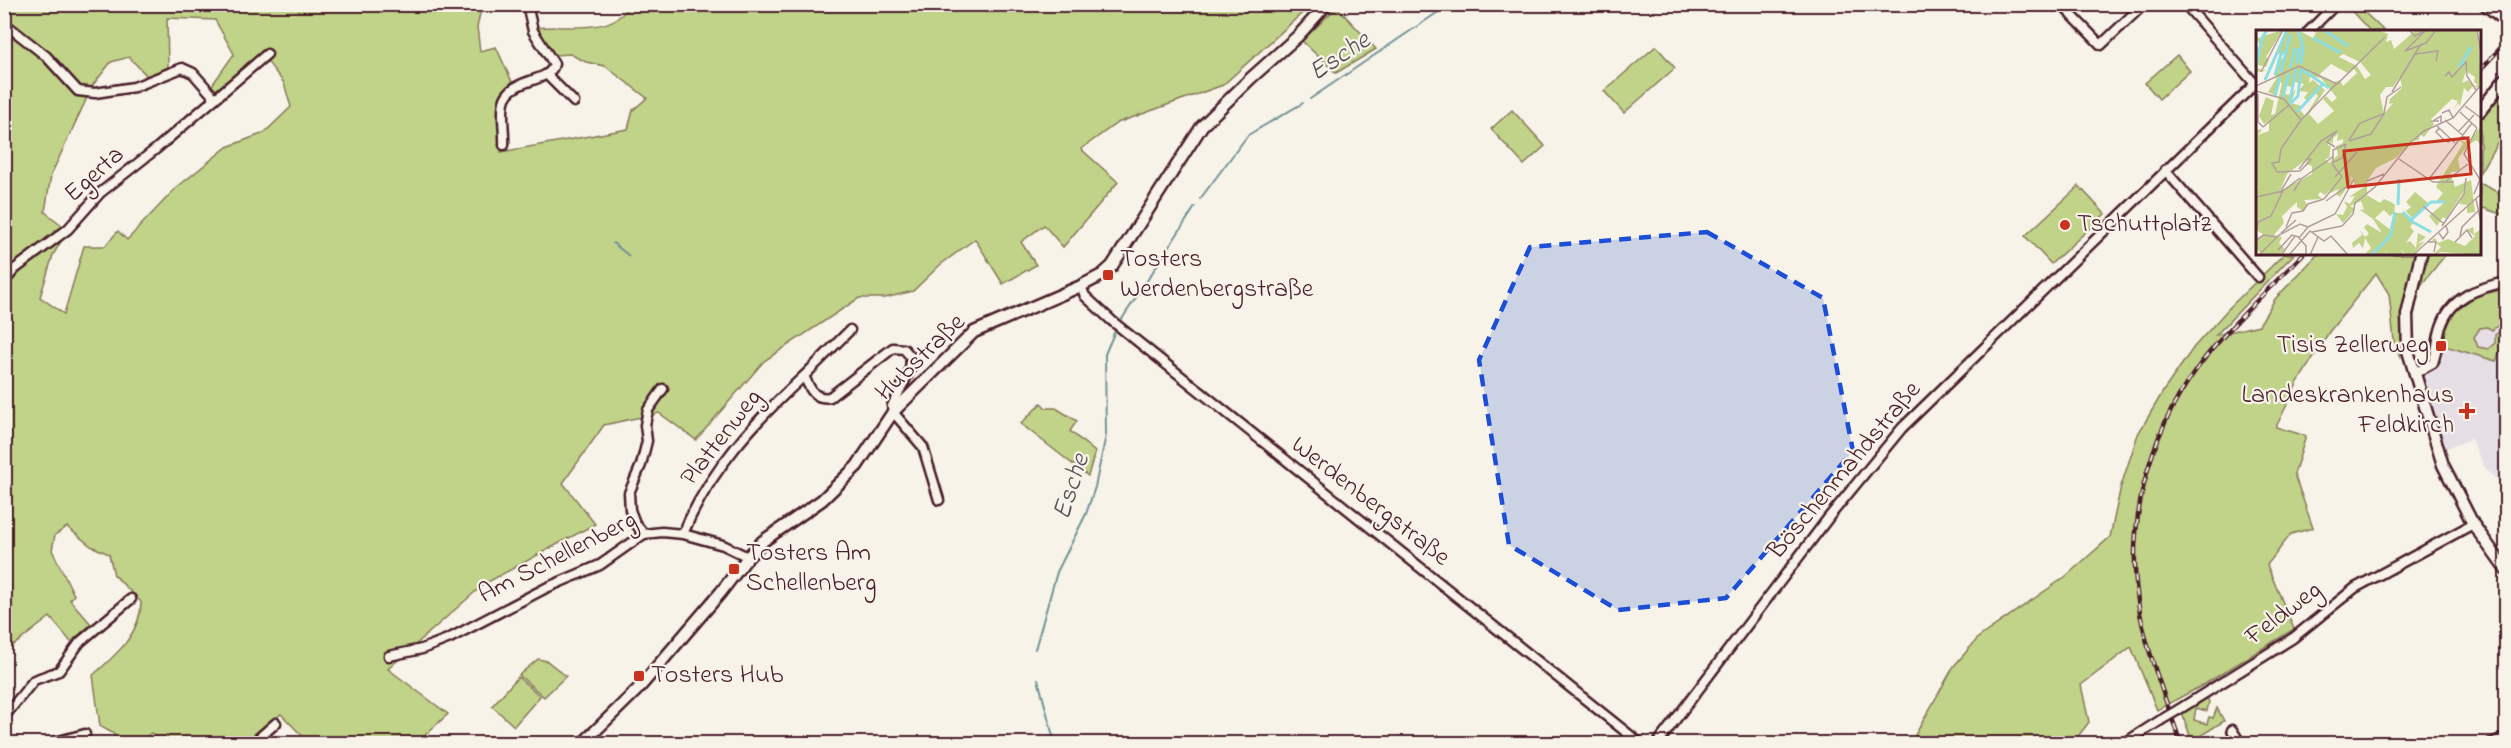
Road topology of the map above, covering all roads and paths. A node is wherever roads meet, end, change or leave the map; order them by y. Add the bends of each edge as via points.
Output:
1 (527, 4) edge
2 (1327, 4) edge
3 (2061, 4) edge
4 (2144, 4) edge
5 (2185, 4) edge
6 (2336, 4) edge
7 (2483, 4) edge
8 (2503, 20) dead end
9 (4, 23) edge
10 (2310, 30) edge
11 (267, 54) dead end
12 (547, 75) junction
13 (2506, 78) edge
14 (2256, 82) edge
15 (214, 98) junction
16 (574, 102) dead end
17 (2481, 110) edge
18 (504, 145) dead end
19 (2165, 170) junction
20 (2421, 255) edge
21 (2258, 277) dead end
22 (4, 282) edge
23 (2506, 282) edge
24 (1081, 286) junction
25 (850, 330) dead end
26 (2415, 373) junction
27 (804, 376) junction
28 (663, 389) dead end
29 (893, 412) junction
30 (939, 500) dead end
31 (2473, 524) junction
32 (644, 534) junction
33 (683, 534) junction
34 (748, 557) junction
35 (2506, 570) edge
36 (132, 598) dead end
37 (389, 656) dead end
38 (4, 717) edge
39 (276, 723) dead end
40 (2232, 730) dead end
41 (85, 734) dead end
42 (2506, 737) edge
43 (47, 744) edge
44 (252, 744) edge
45 (582, 744) edge
46 (1641, 744) edge
47 (1657, 744) edge
48 (2123, 744) edge
49 (2241, 744) edge
50 (2489, 744) edge

1 - 12 street via 533,31 554,64
2 - 24 street, Hubstraße via 1202,126 1120,256 1102,275
3 - 4 street via 2102,45
5 - 14 street
6 - 10 street
7 - 8 street
9 - 15 street via 46,56 78,92 134,87 182,68 193,73
11 - 15 street, Egerta
12 - 16 street
12 - 18 street via 517,86 507,95
13 - 17 street
14 - 19 street, Böschenmahdstraße
15 - 22 street, Egerta via 100,193 68,229
19 - 21 street
19 - 47 street, Böschenmahdstraße via 1902,428 1829,517
20 - 26 street via 2406,327
23 - 26 street via 2459,299 2441,325 2433,363
24 - 29 street, Hubstraße via 974,332
24 - 46 street, Werdenbergstraße via 1085,296 1112,321
25 - 27 street, Plattenweg
26 - 31 street via 2444,465
27 - 29 street via 814,395 830,397 893,348 904,349 911,357 910,370 892,406
27 - 33 street, Plattenweg via 755,424 728,459 695,507
28 - 32 street via 648,410 647,441 629,493 630,510
29 - 30 street via 923,447
29 - 34 street, Hubstraße via 857,466 822,500 763,541
31 - 35 street
31 - 48 street, Feldweg, bridge via 2350,591 2293,638
32 - 33 street, Am Schellenberg
32 - 37 street, Am Schellenberg via 600,565 450,638
33 - 34 street, Am Schellenberg
34 - 45 street, Hubstraße via 638,689
36 - 38 street via 80,642 59,671 34,680
39 - 44 street
40 - 49 street
41 - 43 street
42 - 50 street

